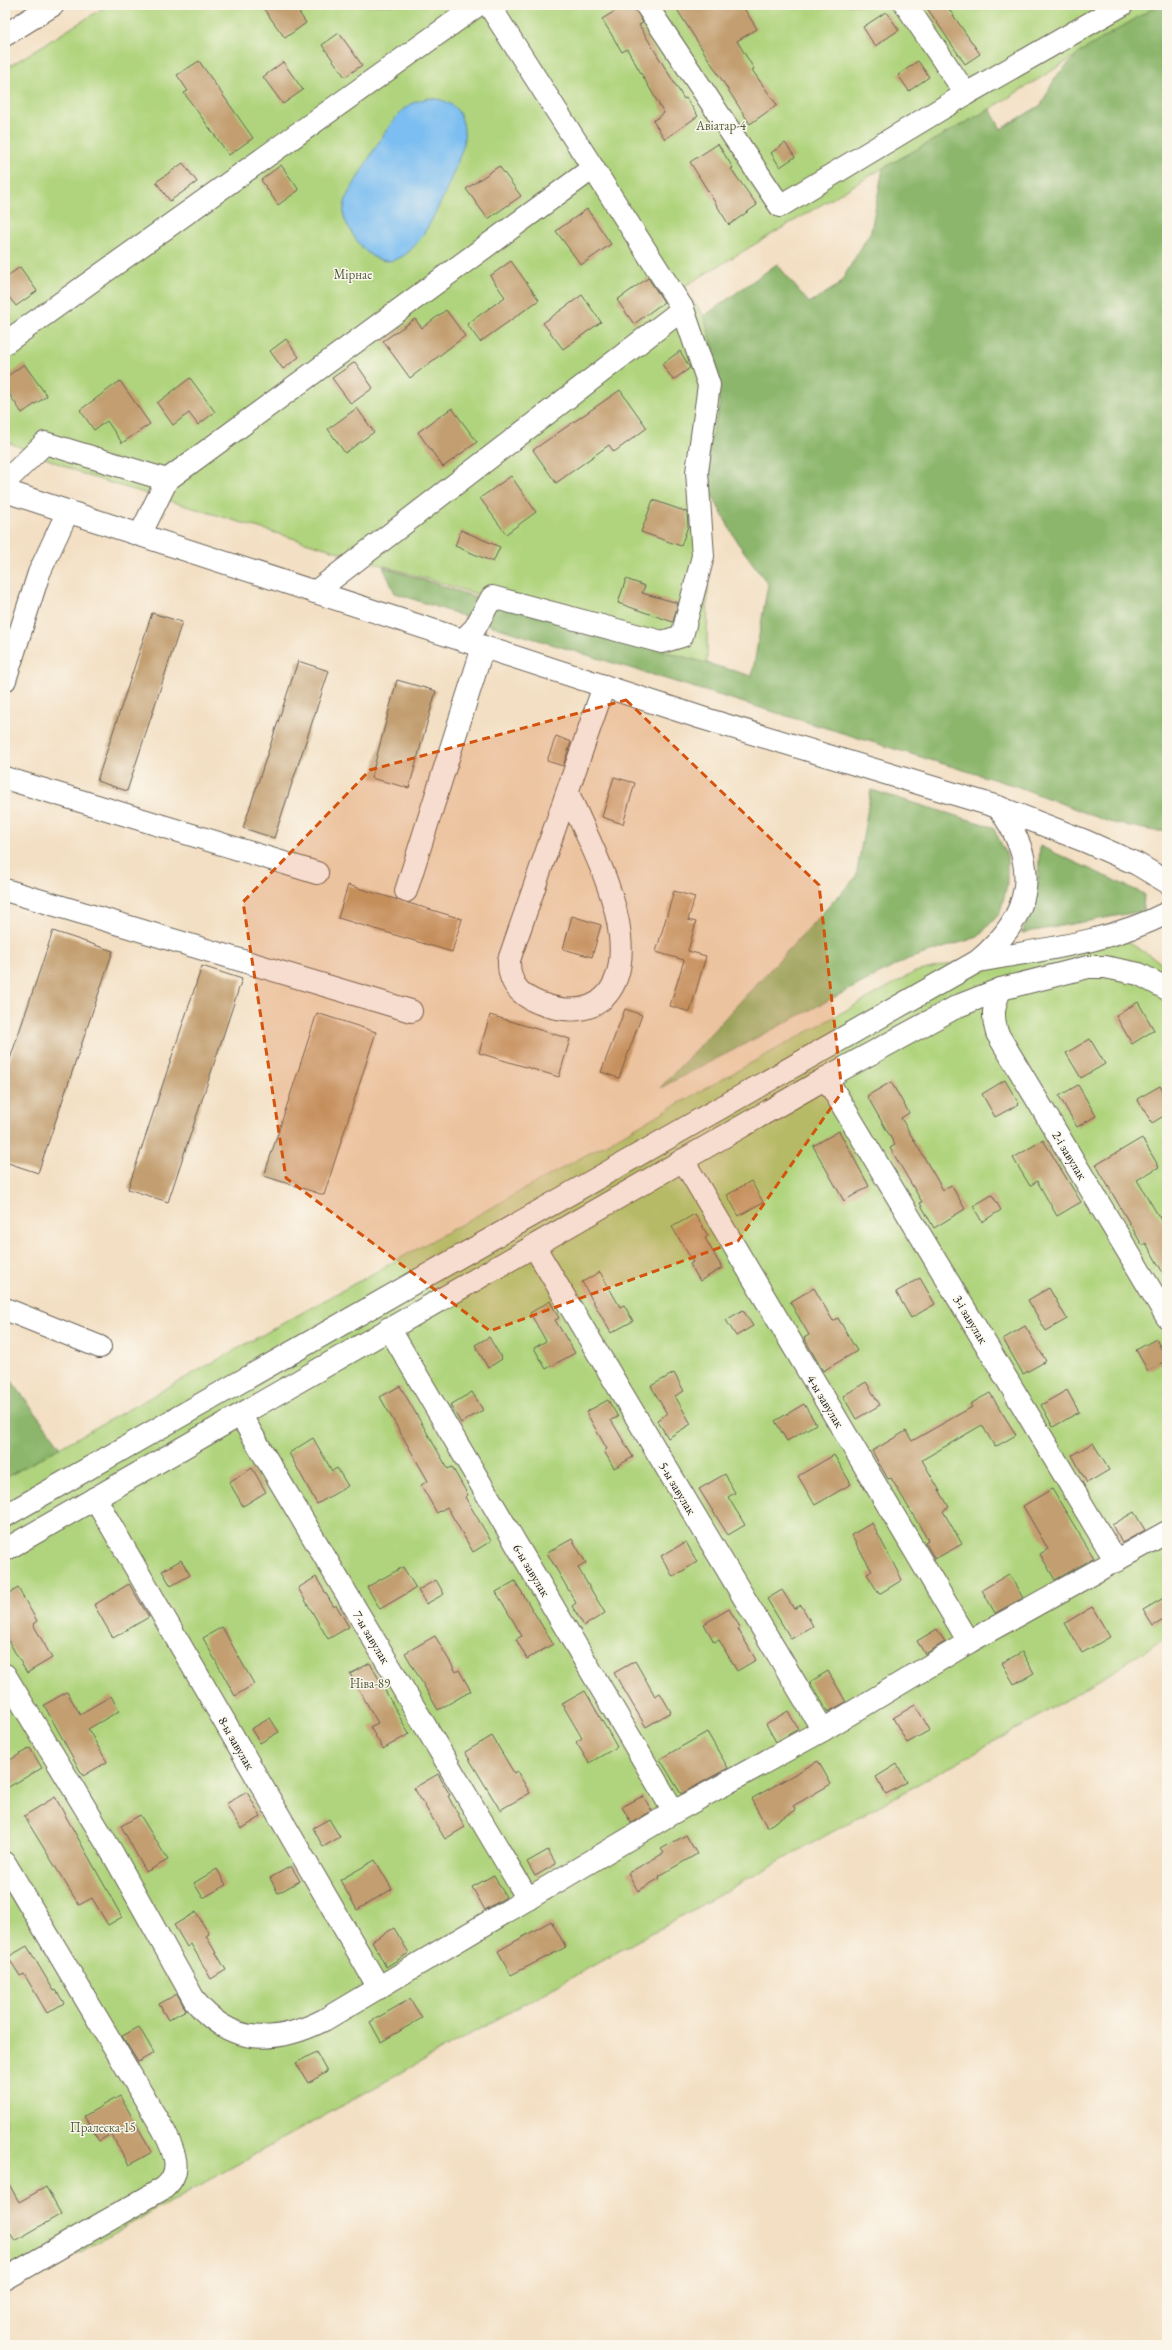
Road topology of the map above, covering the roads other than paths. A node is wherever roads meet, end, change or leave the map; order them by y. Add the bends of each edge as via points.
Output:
1 (53, 5) edge
2 (478, 5) edge
3 (489, 5) edge
4 (646, 5) edge
5 (906, 5) edge
6 (1122, 5) edge
7 (5, 35) edge
8 (966, 94) junction
9 (593, 168) junction
10 (683, 309) junction
11 (5, 343) edge
12 (167, 480) junction
13 (5, 482) edge
14 (5, 491) edge
15 (68, 511) junction
16 (140, 535) junction
17 (315, 592) junction
18 (463, 640) junction
19 (483, 647) junction
20 (5, 680) edge
21 (604, 686) junction
22 (5, 778) edge
23 (568, 793) junction
24 (998, 807) junction
25 (317, 873) dead end
26 (1167, 882) edge
27 (5, 890) edge
28 (406, 890) dead end
29 (1167, 913) edge
30 (978, 961) junction
31 (1001, 989) junction
32 (1167, 989) edge
33 (411, 1012) dead end
34 (826, 1078) junction
35 (683, 1160) junction
36 (534, 1246) junction
37 (5, 1309) edge
38 (1167, 1316) edge
39 (389, 1328) junction
40 (100, 1347) dead end
41 (241, 1416) junction
42 (95, 1498) junction
43 (5, 1516) edge
44 (1167, 1532) edge
45 (5, 1550) edge
46 (1116, 1561) junction
47 (970, 1642) junction
48 (5, 1675) edge
49 (822, 1730) junction
50 (674, 1812) junction
51 (5, 1863) edge
52 (528, 1899) junction
53 (379, 1988) junction
54 (7, 2274) edge

1 - 7 street
2 - 11 street
3 - 9 street
4 - 8 street via 780,206
5 - 8 street
6 - 8 street
9 - 10 street
9 - 12 street
10 - 17 street
10 - 18 street via 709,385 697,472 703,556 682,636 662,642 492,597 475,628
12 - 13 street via 45,444
12 - 16 street
14 - 15 street
15 - 16 street
15 - 20 street via 39,574
16 - 17 street
17 - 18 street
18 - 19 street
19 - 21 street
19 - 28 street
21 - 23 street
21 - 24 street
22 - 25 street
23 - 23 street via 512,950 509,971 512,981 527,998 561,1009 578,1010 594,1006 608,993 619,958 620,936 609,891
24 - 26 street via 1137,864
24 - 30 street via 1010,823 1024,854 1025,893 1018,913 1007,932 994,948
27 - 33 street
29 - 30 street via 1129,930 1090,941
30 - 43 street
31 - 32 street via 1088,968 1105,967 1140,974
31 - 34 street via 952,1008
31 - 38 street, 2-і завулак via 994,1003 993,1020 997,1033
34 - 35 street
34 - 46 street, 3-і завулак
35 - 36 street
35 - 47 street, 4-ы завулак
36 - 39 street
36 - 49 street, 5-ы завулак
37 - 40 street
39 - 41 street
39 - 50 street, 6-ы завулак
41 - 42 street
41 - 52 street, 7-ы завулак
42 - 45 street
42 - 53 street, 8-ы завулак
44 - 46 street
46 - 47 street
47 - 49 street
48 - 53 street via 113,1854 195,2002 206,2015 235,2033 258,2037 288,2035 324,2020
49 - 50 street
50 - 52 street
51 - 54 street via 164,2131 177,2162 175,2176 164,2188
52 - 53 street

